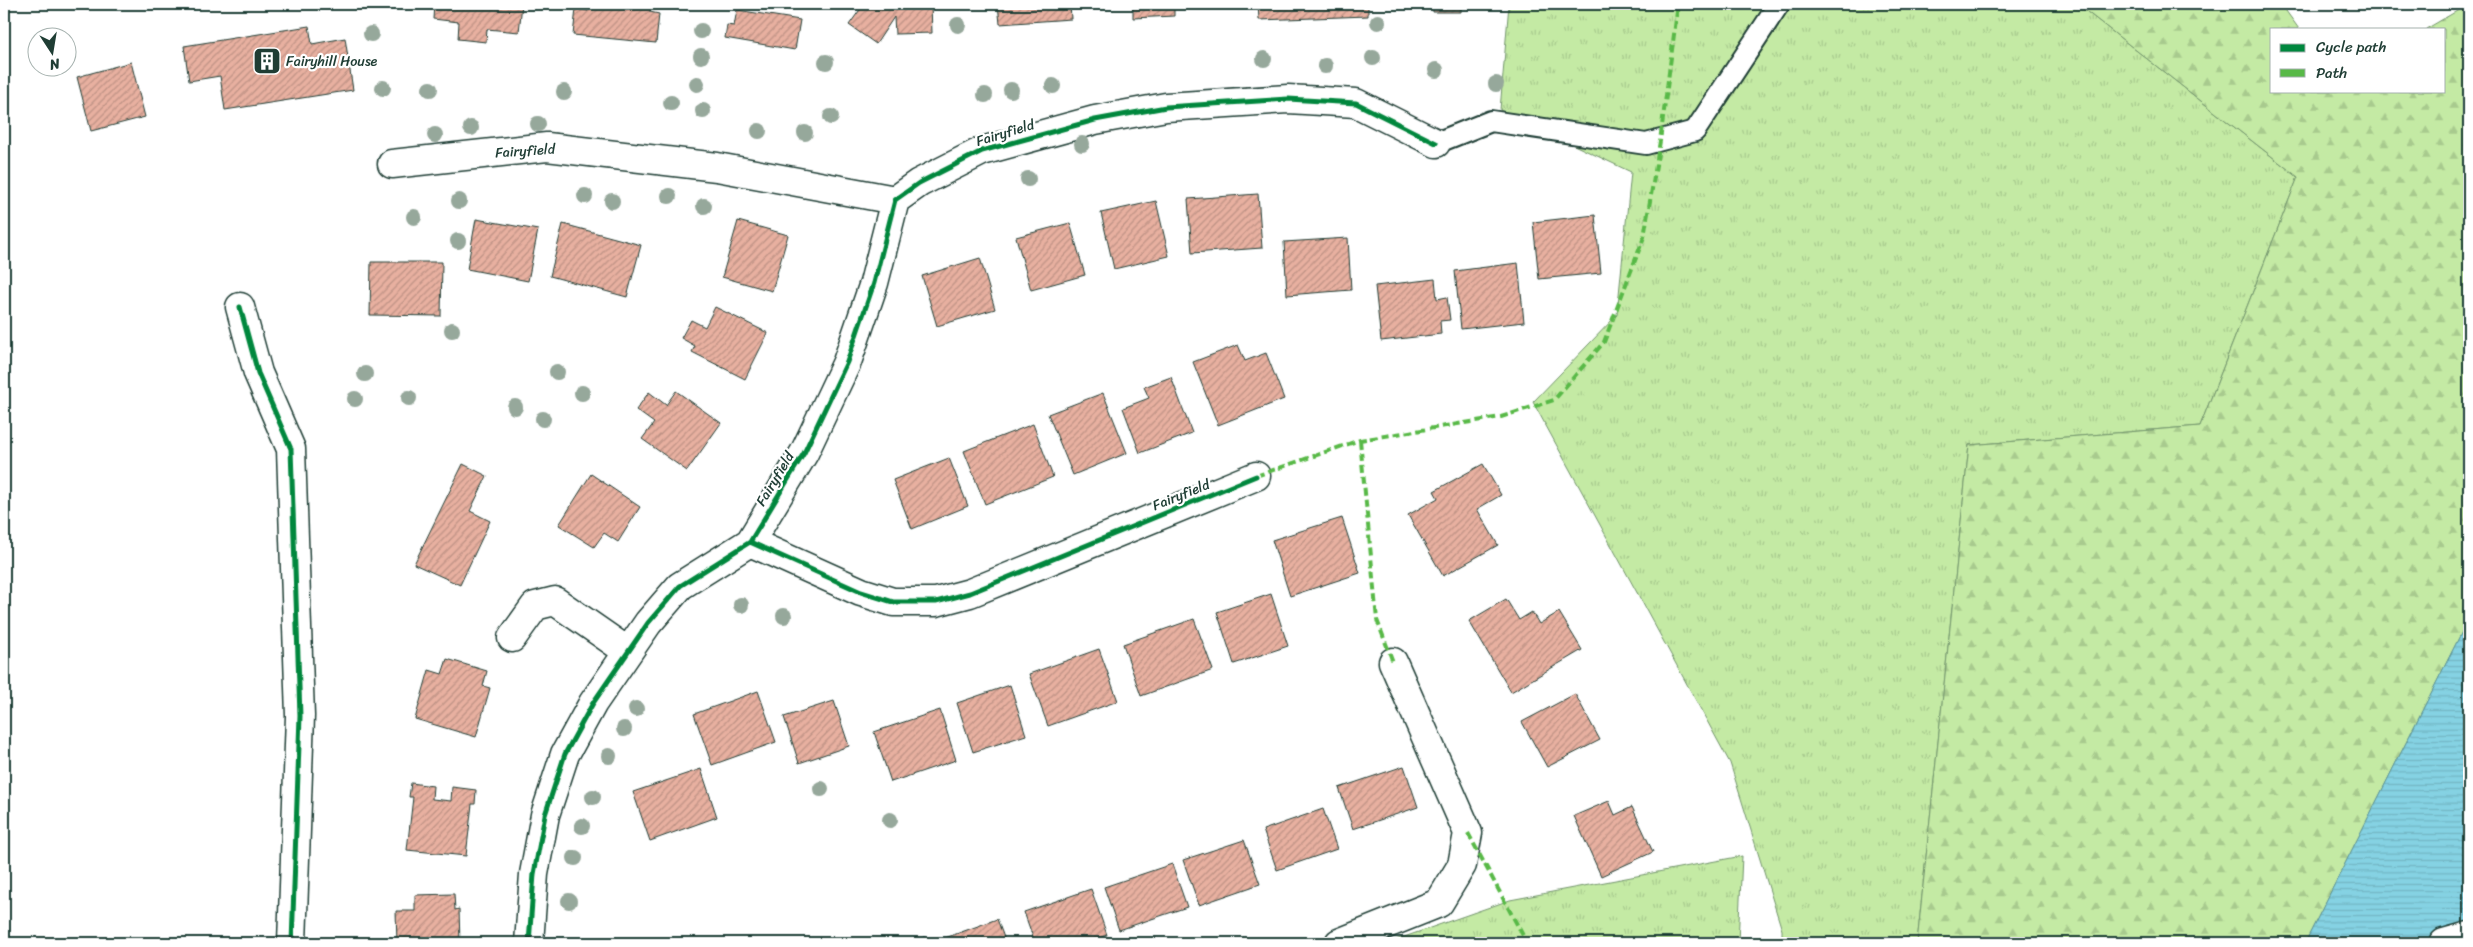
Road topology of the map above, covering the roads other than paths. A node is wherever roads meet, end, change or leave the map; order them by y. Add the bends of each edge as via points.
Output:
1 (1779, 4) edge
2 (1436, 143) joint
3 (392, 164) dead end
4 (895, 200) junction
5 (240, 307) dead end
6 (1256, 476) dead end
7 (750, 542) junction
8 (512, 638) dead end
9 (627, 651) junction
10 (1393, 662) dead end
11 (2469, 936) edge
12 (292, 943) edge
13 (530, 943) edge
14 (1339, 943) edge
15 (2444, 943) edge

1 - 2 lane via 1695,131 1646,144 1491,121
2 - 4 street, Fairyfield via 1356,103 1288,99 1166,107 1095,120 982,151 919,183
3 - 4 street, Fairyfield via 547,147 717,167
4 - 7 street, Fairyfield via 874,283 846,362 804,453
5 - 12 street via 258,373 291,449 300,716
6 - 7 street, Fairyfield via 970,593 936,602 893,602 861,592
7 - 9 street, Fairyfield via 680,586
8 - 9 street via 534,606 555,601
9 - 13 street, Fairyfield via 565,754 545,815 534,874
10 - 14 street via 1468,833 1462,865 1439,903
11 - 15 street

